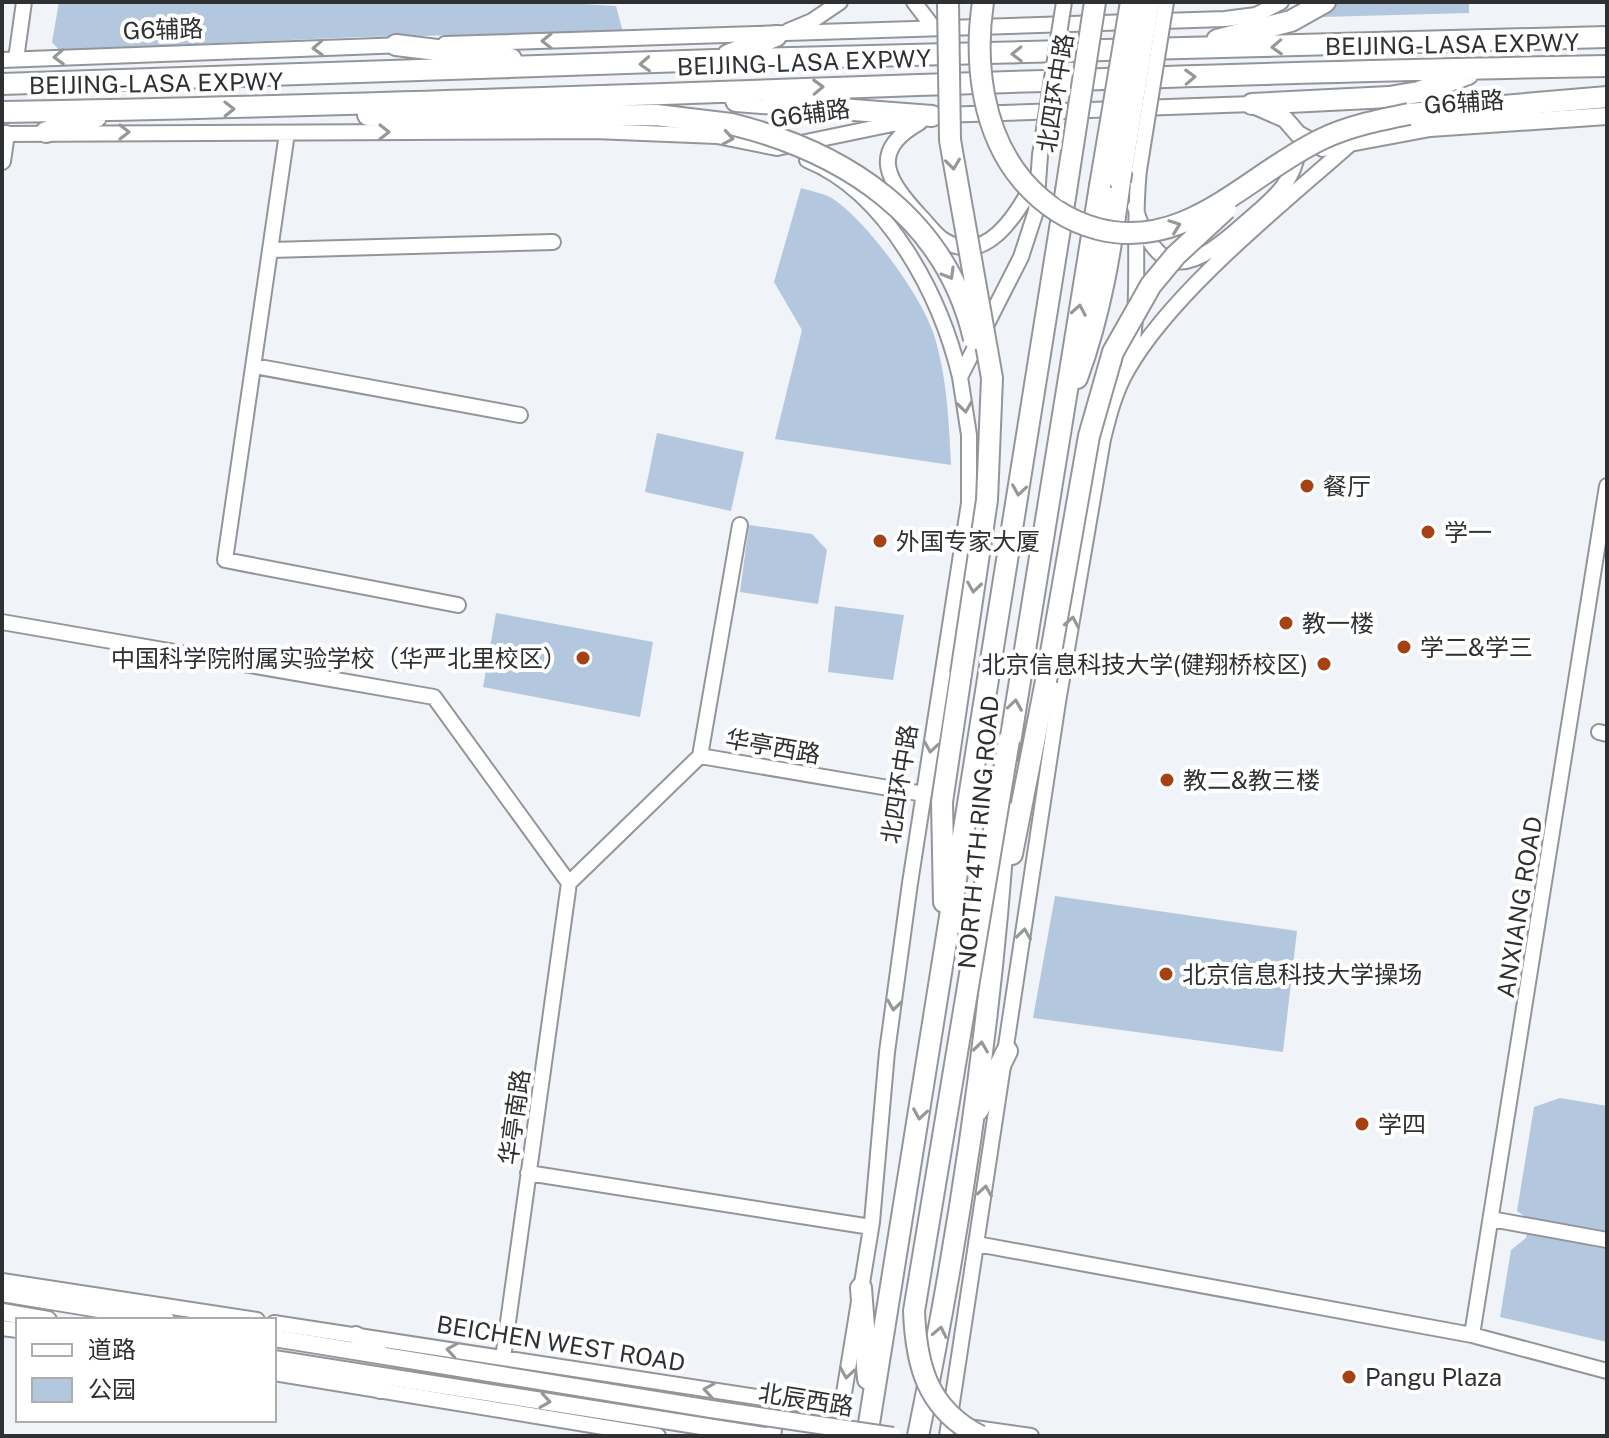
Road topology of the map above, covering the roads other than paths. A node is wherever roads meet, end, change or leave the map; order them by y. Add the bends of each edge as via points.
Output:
1 (24, 2) edge
2 (840, 2) edge
3 (914, 2) edge
4 (948, 2) edge
5 (983, 2) edge
6 (1064, 2) edge
7 (1095, 2) edge
8 (1131, 2) edge
9 (1149, 2) edge
10 (1166, 2) edge
11 (1281, 2) edge
12 (1325, 2) edge
13 (933, 27) junction
14 (776, 36) junction
15 (1607, 37) edge
16 (396, 45) junction
17 (1174, 50) junction
18 (9, 59) edge
19 (715, 60) junction
20 (1607, 66) edge
21 (574, 67) junction
22 (1482, 68) junction
23 (2, 84) edge
24 (628, 93) junction
25 (1607, 97) edge
26 (1252, 104) junction
27 (280, 108) junction
28 (123, 110) junction
29 (2, 112) edge
30 (932, 116) junction
31 (1607, 116) edge
32 (46, 132) junction
33 (287, 133) junction
34 (4, 134) edge
35 (1298, 134) junction
36 (1348, 146) junction
37 (777, 148) junction
38 (2, 161) edge
39 (1267, 172) junction
40 (1036, 178) junction
41 (1110, 183) junction
42 (1066, 191) joint
43 (1135, 207) junction
44 (553, 242) dead end
45 (271, 250) junction
46 (254, 366) junction
47 (1128, 369) junction
48 (960, 377) junction
49 (520, 415) dead end
50 (1607, 490) edge
51 (987, 500) junction
52 (740, 525) dead end
53 (458, 605) dead end
54 (2, 622) edge
55 (1009, 740) junction
56 (700, 756) junction
57 (924, 794) junction
58 (569, 883) junction
59 (998, 925) junction
60 (945, 954) junction
61 (1007, 1051) junction
62 (969, 1128) junction
63 (528, 1173) junction
64 (1491, 1219) junction
65 (871, 1227) junction
66 (1607, 1240) edge
67 (977, 1244) junction
68 (2, 1281) edge
69 (861, 1288) junction
70 (2, 1290) edge
71 (2, 1312) edge
72 (36, 1318) edge
73 (154, 1318) edge
74 (244, 1318) edge
75 (276, 1323) edge
76 (356, 1335) junction
77 (1472, 1335) junction
78 (276, 1338) edge
79 (384, 1355) junction
80 (503, 1358) junction
81 (276, 1359) edge
82 (349, 1371) junction
83 (1607, 1371) edge
84 (276, 1373) edge
85 (380, 1390) junction
86 (779, 1400) junction
87 (711, 1409) joint
88 (841, 1410) junction
89 (871, 1415) junction
90 (948, 1430) edge
91 (658, 1436) edge
92 (765, 1436) edge
93 (773, 1436) edge
94 (837, 1436) edge
95 (867, 1436) edge
96 (893, 1436) edge
97 (918, 1436) edge
98 (980, 1436) edge
99 (1031, 1436) edge

1 - 18 street
2 - 14 street
3 - 13 street
4 -> 51 highway, bridge via 950,140 992,378
5 -> 39 highway, bridge via 982,78 996,134 1017,174 1065,217 1124,234 1159,231 1195,218
6 - 40 street, 北四环中路, bridge
7 - 42 highway, 北四环中路, bridge
8 - 41 highway, bridge
9 - 41 highway, bridge
10 - 43 street, bridge
11 - 13 street, G6辅路 via 1256,15 1225,19
12 - 17 highway via 1291,21
13 - 14 street, G6辅路
14 -> 16 street, G6辅路
14 - 19 highway
15 -> 17 highway, BEIJING-LASA EXPWY
16 -> 18 street, G6辅路
16 - 21 highway
17 -> 19 highway, BEIJING-LASA EXPWY
19 -> 21 highway, BEIJING-LASA EXPWY
20 - 22 highway, BEIJING-LASA EXPWY
21 - 23 highway, BEIJING-LASA EXPWY
24 -> 22 highway, BEIJING-LASA EXPWY
22 - 26 highway via 1419,92
24 - 27 highway, BEIJING-LASA EXPWY
24 - 30 highway
25 - 39 highway, bridge via 1409,114 1321,139
26 - 30 street, G6辅路
26 - 35 main road, G6辅路 via 1285,119
28 -> 27 highway, BEIJING-LASA EXPWY
27 -> 51 highway, bridge via 409,118 656,115 780,136 853,171 884,193 938,254 969,318 981,369
28 - 29 highway, BEIJING-LASA EXPWY
28 - 32 highway
30 - 37 street, G6辅路
30 - 40 street via 902,132 890,148 888,166 894,188 942,239 961,246 983,243 1003,232
31 - 36 main road, G6辅路 via 1430,128 1379,135
32 -> 33 street, G6辅路
32 - 34 street, G6辅路
33 -> 37 street, G6辅路 via 594,131 717,136
33 - 45 street
34 - 38 main road
35 - 36 main road, G6辅路 via 1323,148
35 - 43 street via 1294,174 1211,253 1190,262 1153,251
36 - 47 street via 1189,294
37 - 48 street via 844,183 882,217 930,290
39 - 59 highway, bridge via 1176,255 1130,317 1113,352 1089,436
40 - 48 street, 北四环中路 via 1036,211 1021,257
55 -> 41 highway, NORTH 4TH RING ROAD via 1059,427
42 -> 60 highway, NORTH 4TH RING ROAD
43 - 47 street via 1137,323
44 - 45 street
45 - 46 street
46 - 49 street
46 - 53 street via 225,560
61 -> 47 street via 1103,439
48 -> 57 street, 北四环中路 via 969,435 969,503
50 - 64 street, ANXIANG ROAD
51 -> 60 highway, bridge via 942,802
52 - 56 street
54 - 58 street via 434,697
55 - 59 highway, NORTH 4TH RING ROAD
55 - 98 highway, bridge via 914,1311 923,1377 939,1403
56 - 57 street, 华亭西路
56 - 58 street, 华亭西路
57 -> 65 street, 北四环中路 via 887,1052
58 - 63 street, 华亭南路
62 -> 59 highway, NORTH 4TH RING ROAD
60 -> 89 highway, NORTH 4TH RING ROAD
61 - 62 highway
67 -> 61 street
97 -> 62 highway, NORTH 4TH RING ROAD via 943,1317
63 - 65 street
63 - 80 street, 华亭南路
64 - 66 street
64 - 77 street, ANXIANG ROAD
65 - 69 street, 北四环中路
67 - 77 street
67 - 90 street
68 - 74 street
69 -> 88 street, 北四环中路
69 - 89 highway
70 - 73 main road
71 - 72 main road
75 - 76 street, BEICHEN WEST ROAD
76 - 79 main road
80 -> 76 street, BEICHEN WEST ROAD
77 - 83 street
78 - 79 main road, BEICHEN WEST ROAD
79 - 87 main road, BEICHEN WEST ROAD
86 -> 80 street, BEICHEN WEST ROAD
81 - 82 main road
82 - 85 main road
82 -> 92 main road, 北辰西路
84 - 85 street
85 - 91 street
86 - 88 street, BEICHEN WEST ROAD
86 - 93 street
87 - 96 main road, 北辰西路, bridge
88 - 94 street, 北四环中路
89 - 95 highway
90 - 99 street

